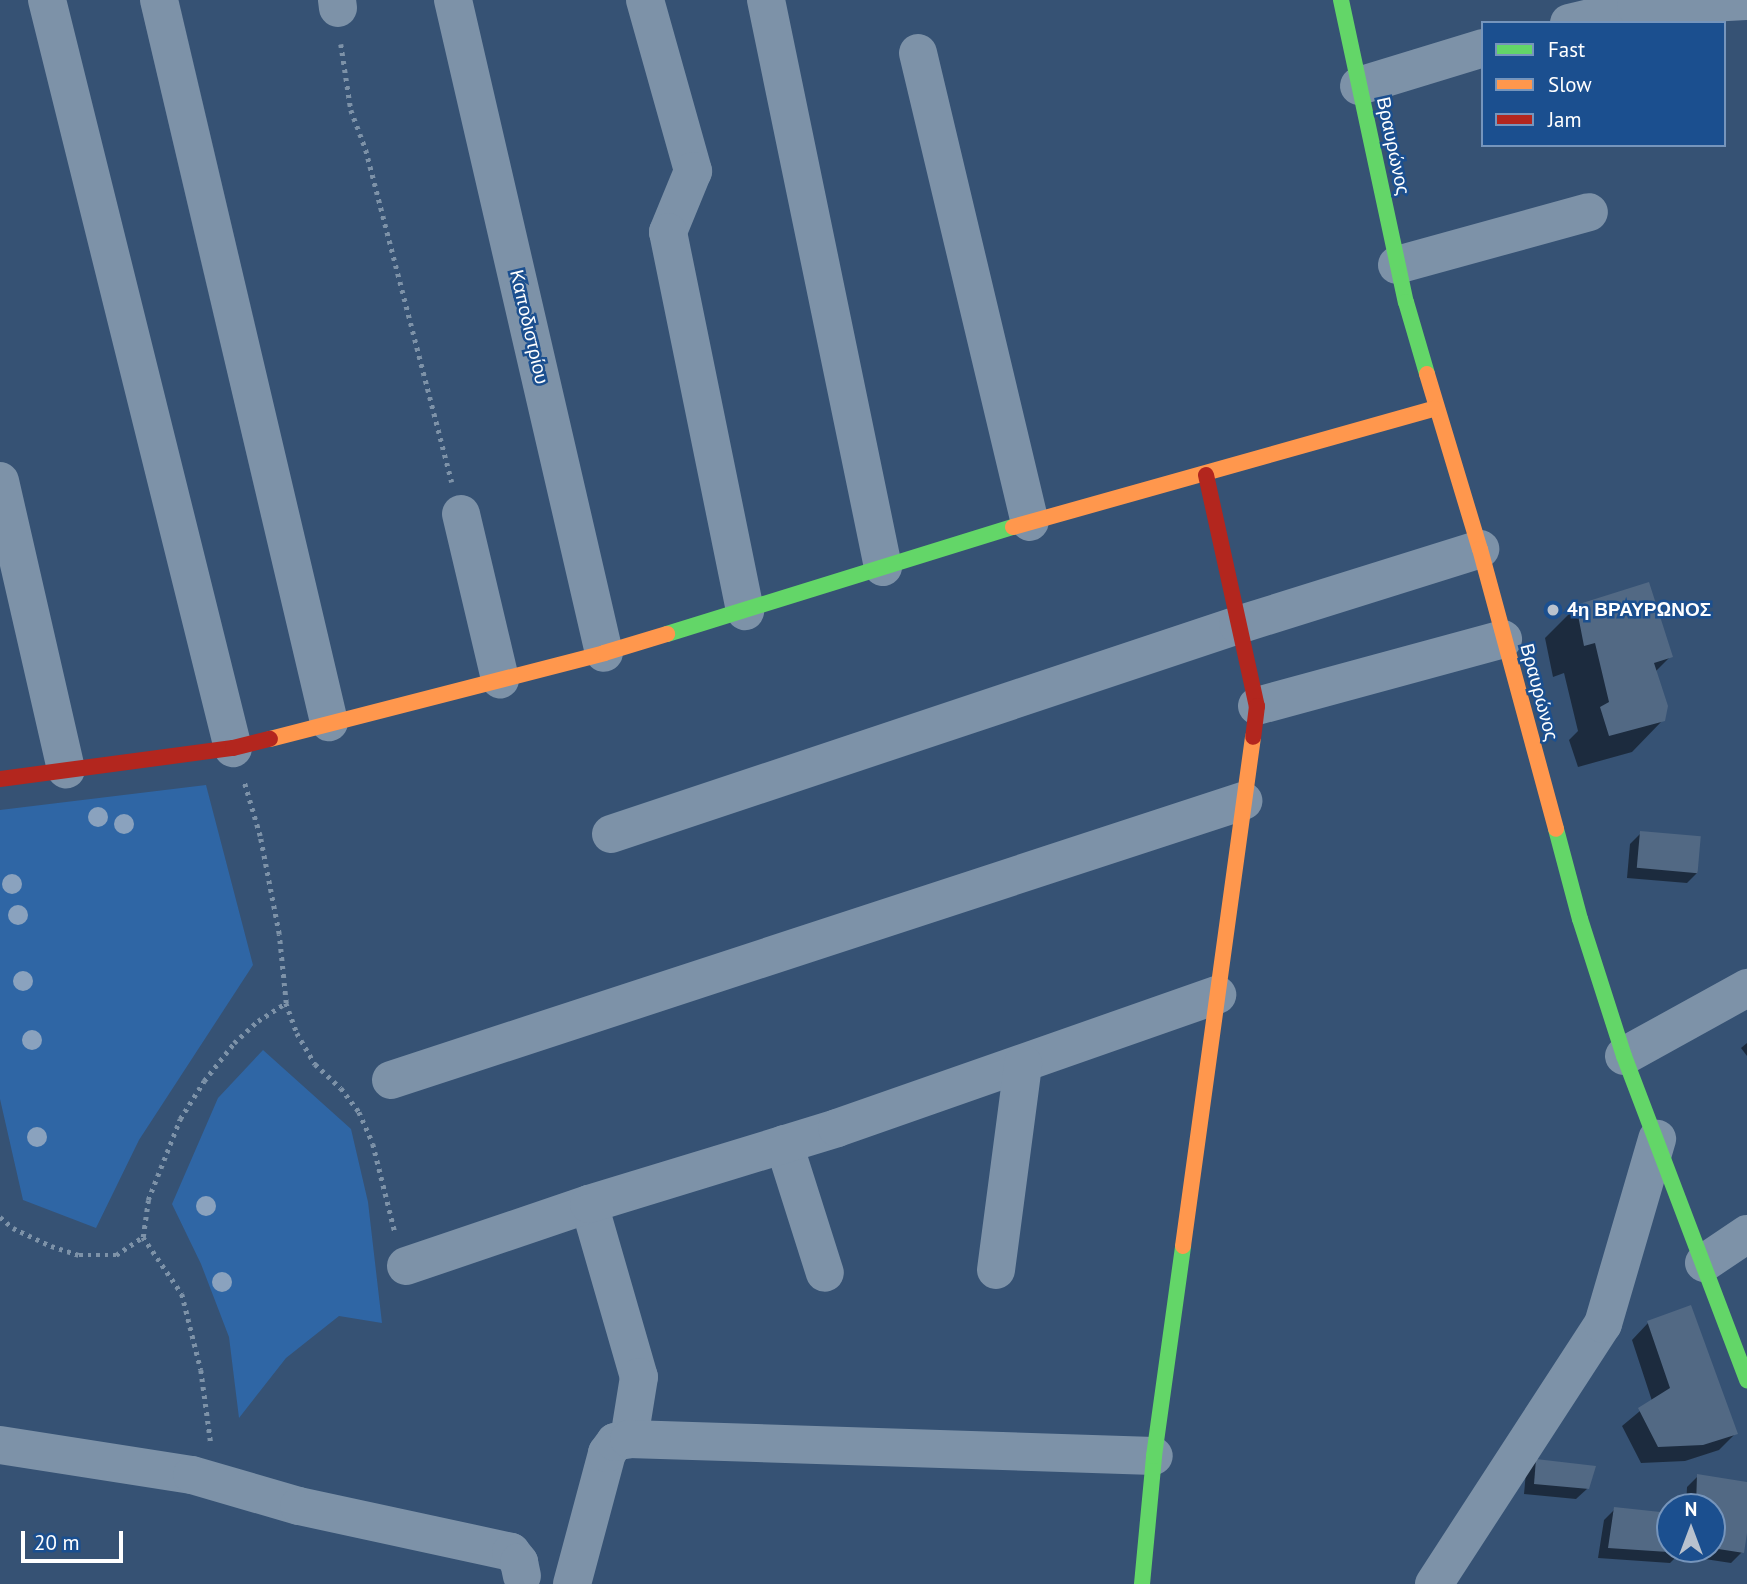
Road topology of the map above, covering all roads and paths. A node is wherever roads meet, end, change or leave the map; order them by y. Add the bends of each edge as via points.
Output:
1 (47, 0) edge
2 (159, 0) edge
3 (453, 0) edge
4 (645, 0) edge
5 (766, 0) edge
6 (1341, 0) edge
7 (1747, 1) edge
8 (338, 4) edge
9 (1577, 21) edge
10 (1481, 49) edge
11 (918, 53) dead end
12 (1359, 86) junction
13 (1589, 212) dead end
14 (1397, 265) junction
15 (1435, 408) junction
16 (1206, 475) junction
17 (0, 481) edge
18 (461, 513) joint
19 (1030, 523) junction
20 (1480, 549) junction
21 (883, 567) junction
22 (745, 611) junction
23 (1238, 625) junction
24 (1503, 639) junction
25 (604, 653) junction
26 (500, 679) junction
27 (1256, 706) junction
28 (329, 722) junction
29 (233, 748) junction
30 (66, 770) junction
31 (0, 779) edge
32 (1243, 801) junction
33 (611, 834) dead end
34 (1747, 988) edge
35 (1217, 995) junction
36 (286, 1003) junction
37 (1624, 1056) junction
38 (1023, 1064) junction
39 (391, 1080) dead end
40 (1657, 1139) junction
41 (784, 1144) junction
42 (589, 1204) junction
43 (0, 1217) edge
44 (1747, 1234) edge
45 (143, 1237) junction
46 (1704, 1263) junction
47 (406, 1266) joint
48 (996, 1270) dead end
49 (825, 1273) dead end
50 (1747, 1380) edge
51 (629, 1439) junction
52 (0, 1445) edge
53 (1154, 1456) junction
54 (216, 1480) junction
55 (521, 1580) edge
56 (571, 1584) edge
57 (1142, 1584) edge
58 (1434, 1584) edge

1 - 29 street
2 - 28 street
3 - 25 street, Καποδιστρίου
4 - 22 street via 693,171 668,232
5 - 21 street
6 - 12 street, Βραυρώνος
7 - 9 street via 1636,6
8 - 18 path via 351,110 366,150
10 - 12 street
11 - 19 street
12 - 14 street, Βραυρώνος
13 - 14 street
14 - 15 street, Βραυρώνος
15 - 16 street
15 - 20 street, Βραυρώνος
16 - 19 street
16 - 23 street
17 - 30 street
18 - 26 street
19 - 21 street
20 - 23 street
20 - 24 street, Βραυρώνος
21 - 22 street
22 - 25 street
23 - 27 street
23 - 33 street
24 - 27 street
24 - 37 street, Βραυρώνος via 1580,919
25 - 26 street
26 - 28 street
27 - 32 street
28 - 29 street
29 - 30 street
29 - 36 path via 260,836 279,934
30 - 31 street
32 - 35 street
32 - 39 street
34 - 37 street
35 - 38 street
35 - 53 street
36 - 45 path via 234,1044 180,1119 148,1200
36 - 47 path via 315,1064 359,1112 373,1144
37 - 40 street, Βραυρώνος
38 - 41 street
38 - 48 street
40 - 46 street, Βραυρώνος
40 - 58 street via 1603,1324
41 - 42 street
41 - 49 street
42 - 47 street
42 - 51 street via 639,1377
43 - 45 path via 22,1233 79,1255 116,1255
44 - 46 street
45 - 54 path via 182,1294 201,1370
46 - 50 street, Βραυρώνος
51 - 53 street
51 - 56 street via 615,1442 607,1453
52 - 54 street
53 - 57 street
54 - 55 street via 299,1506 511,1552 519,1562
55 - 56 street

